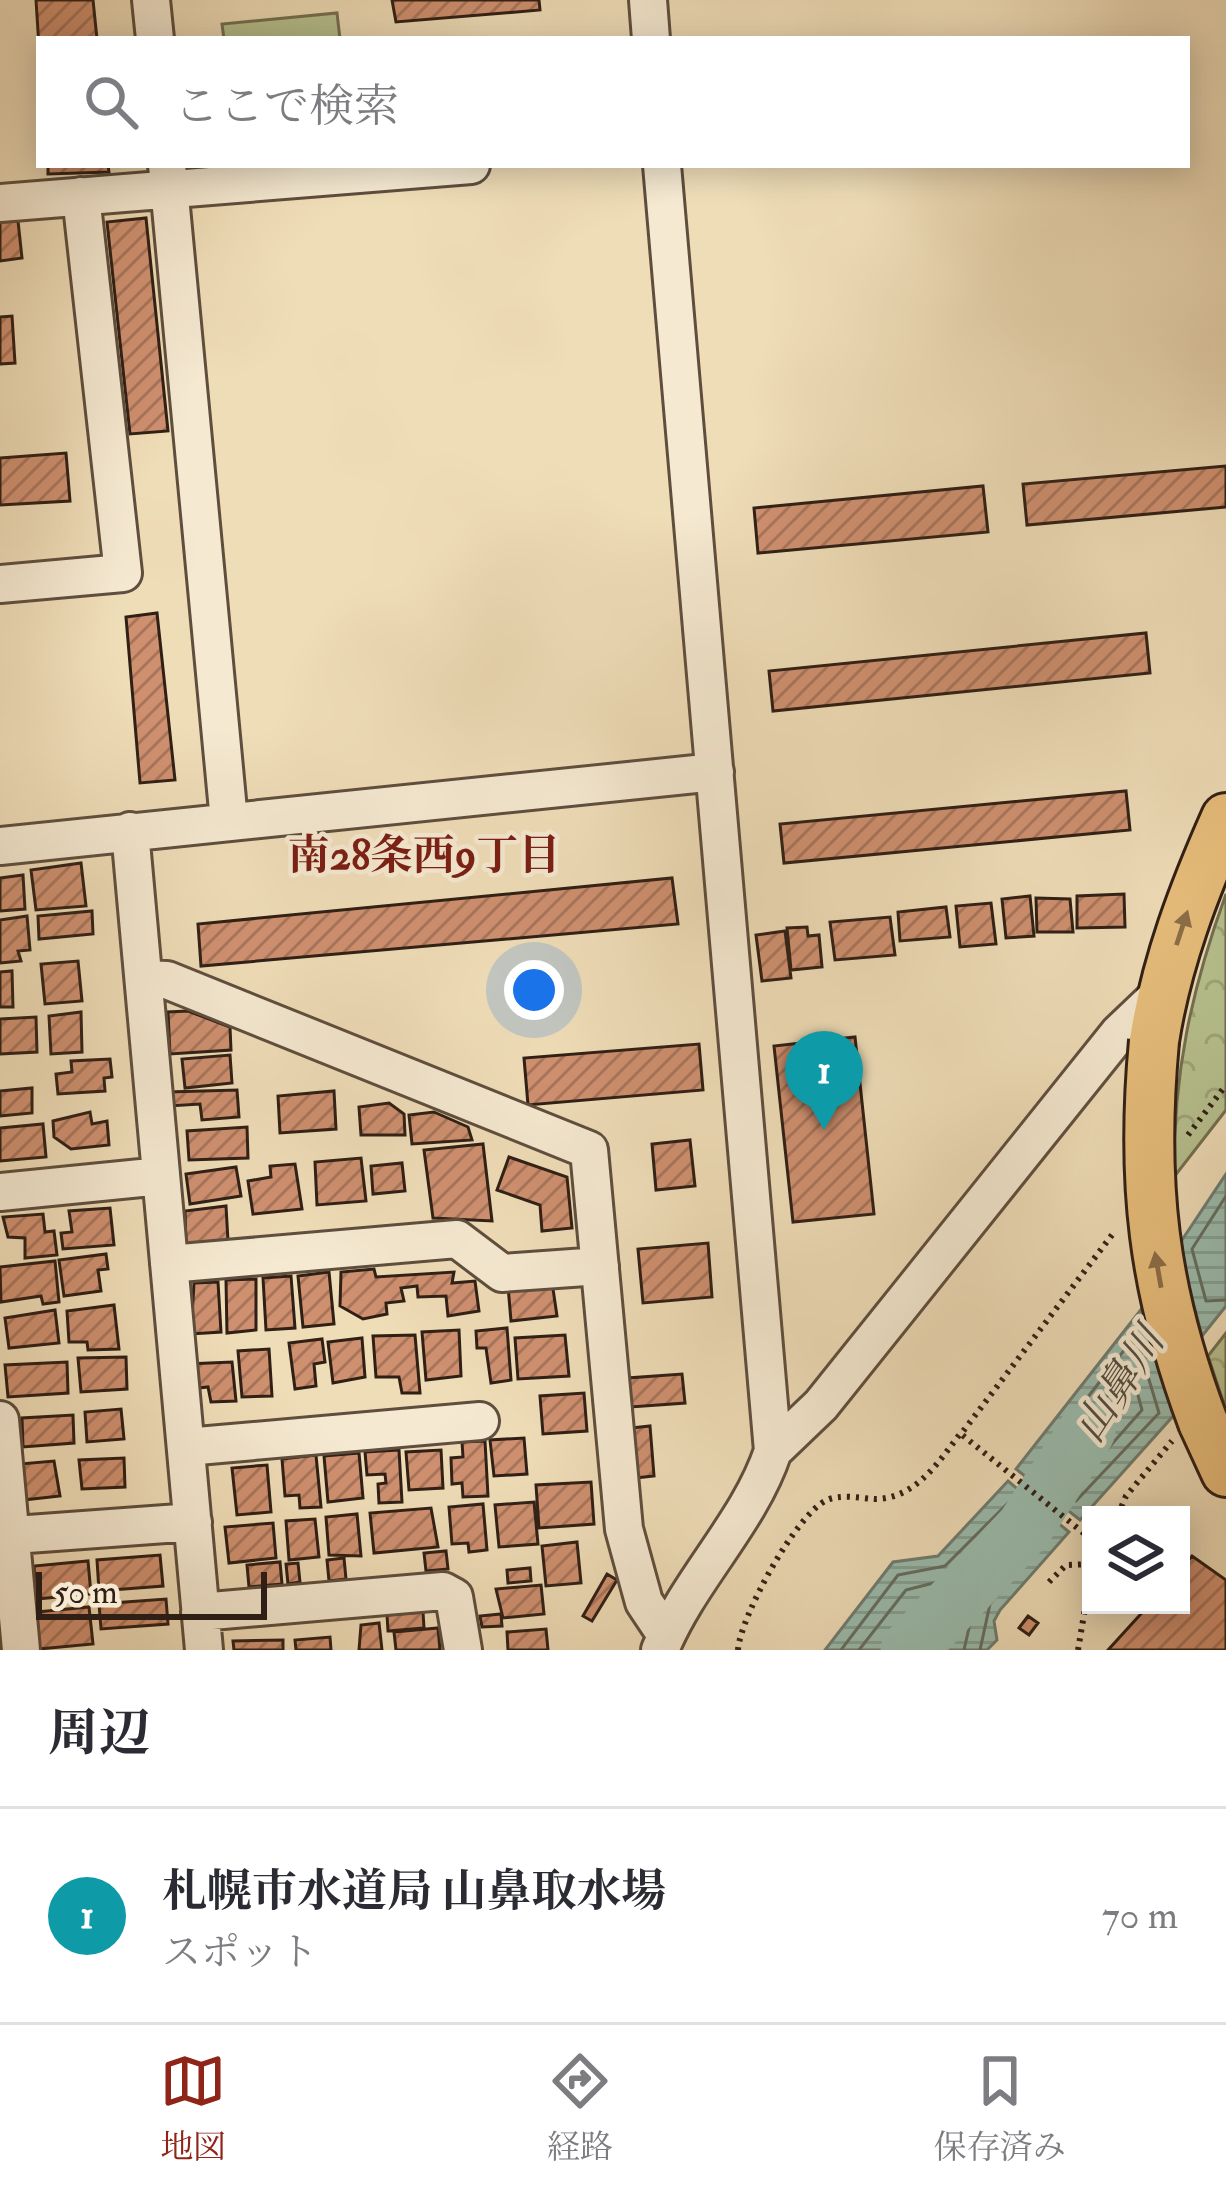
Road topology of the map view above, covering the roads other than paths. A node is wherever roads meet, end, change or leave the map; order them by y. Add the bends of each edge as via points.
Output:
1 (151, 0) edge
2 (648, 0) edge
3 (154, 36) edge
4 (651, 36) edge
5 (396, 168) edge
6 (662, 168) edge
7 (168, 177) edge
8 (81, 196) junction
9 (0, 203) edge
10 (0, 584) edge
11 (715, 772) junction
12 (1226, 818) edge
13 (229, 821) junction
14 (130, 831) junction
15 (0, 846) edge
16 (144, 980) junction
17 (1162, 993) junction
18 (161, 1176) junction
19 (0, 1192) edge
20 (170, 1264) junction
21 (600, 1266) junction
22 (0, 1420) edge
23 (480, 1421) dead end
24 (186, 1447) junction
25 (772, 1451) junction
26 (1226, 1472) edge
27 (193, 1522) junction
28 (5, 1536) edge
29 (200, 1612) junction
30 (663, 1643) edge
31 (21, 1650) edge
32 (204, 1650) edge
33 (464, 1650) edge

1 - 3 street
2 - 4 street
5 - 7 street
6 - 11 street
7 - 8 street
7 - 13 street
8 - 9 street
8 - 10 street via 123,573
11 - 13 street
11 - 25 street
17 -> 12 main road
13 - 14 street
14 - 15 street
14 - 16 street
16 - 18 street
16 - 21 street via 167,980 589,1150
17 - 25 street via 1119,1033 821,1405
26 -> 17 main road, bridge via 1169,1325 1150,1225 1147,1115
18 - 19 street
18 - 20 street
20 - 21 street via 457,1239 502,1273
20 - 24 street
21 - 30 street via 624,1529
22 - 28 street
23 - 24 street
24 - 27 street
25 - 30 street via 764,1478
27 - 28 street
27 - 29 street
28 - 31 street
29 - 32 street
29 - 33 street via 442,1591 460,1612

